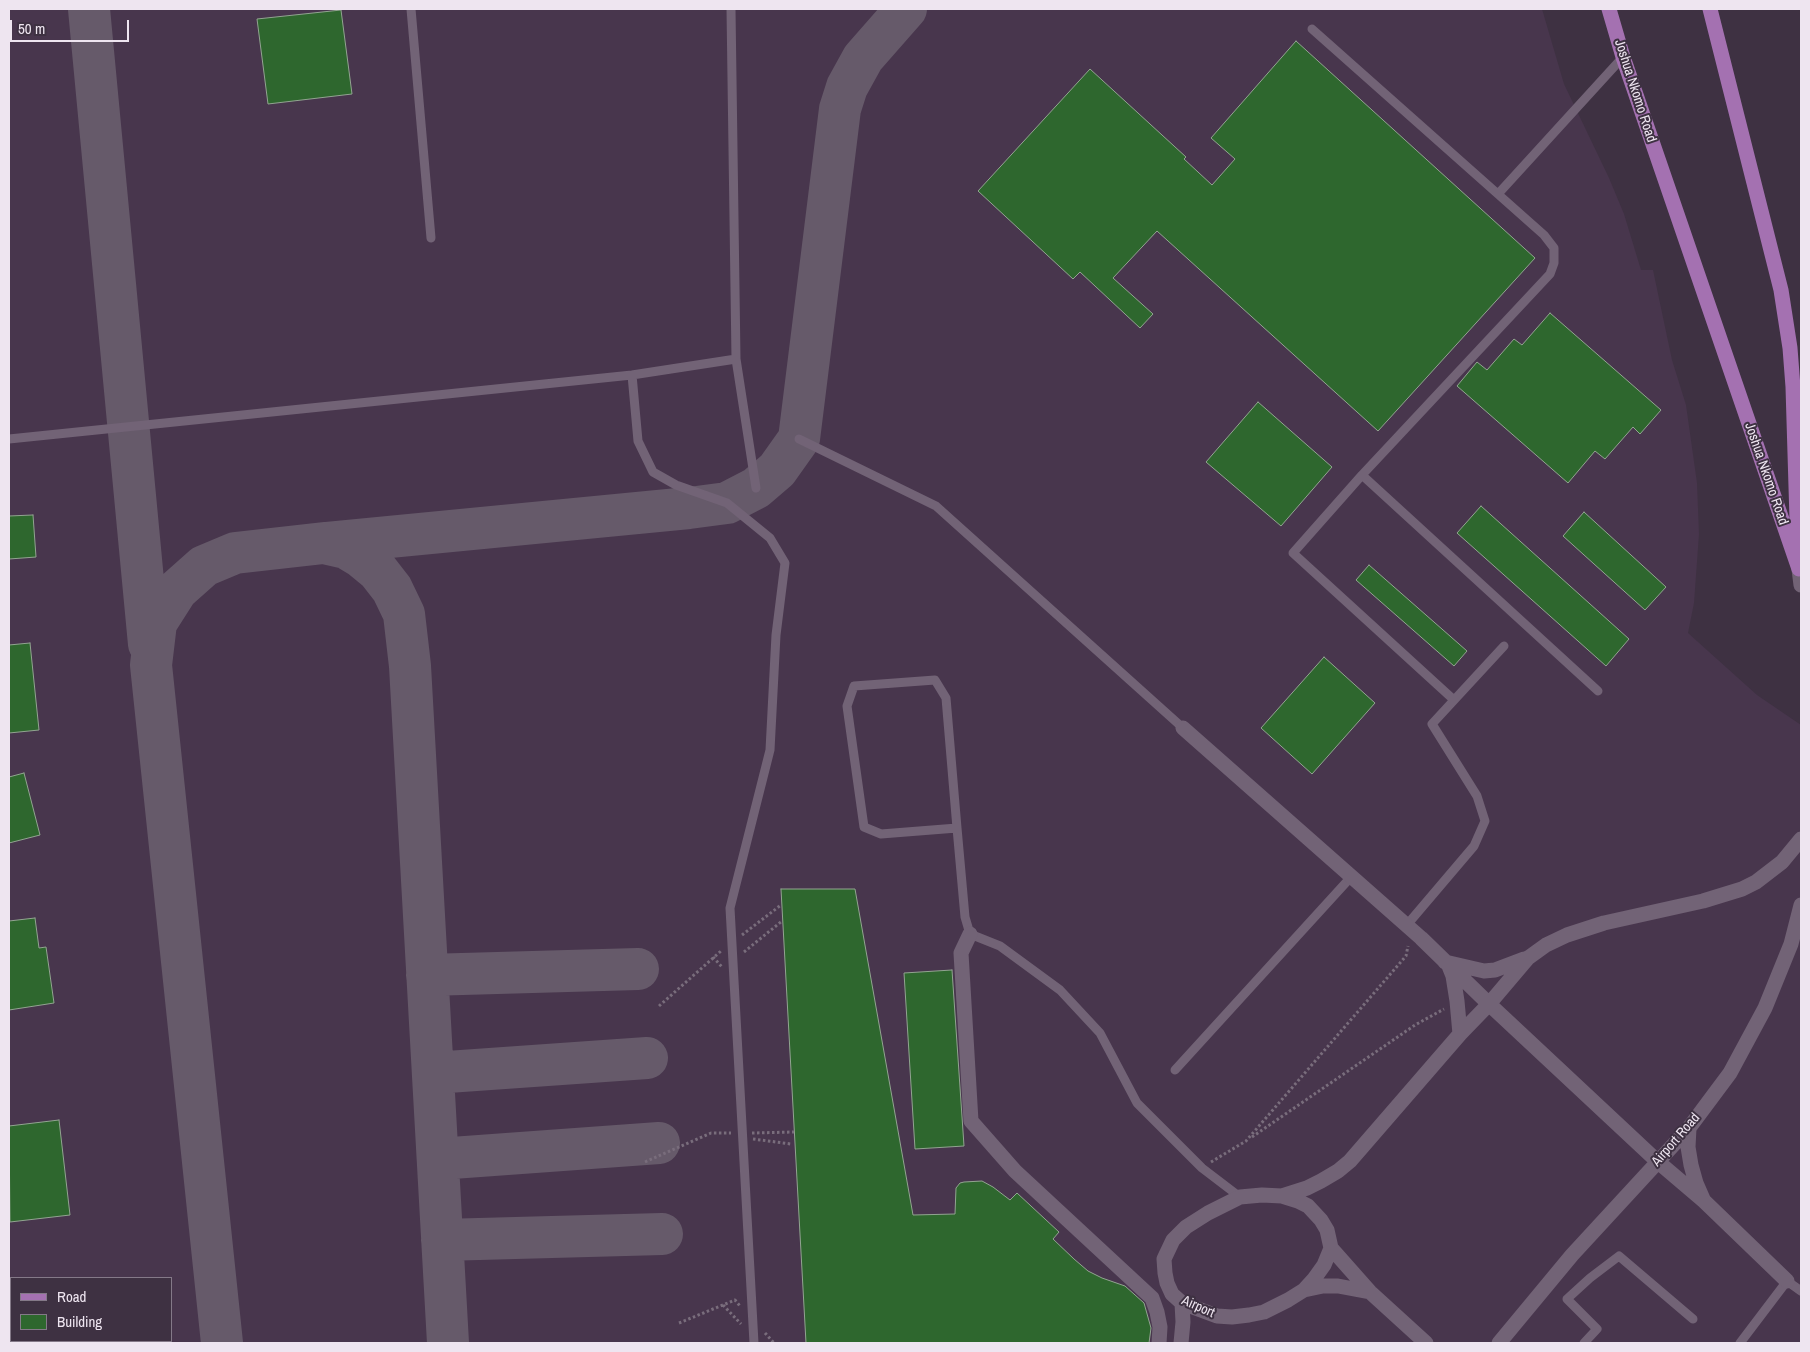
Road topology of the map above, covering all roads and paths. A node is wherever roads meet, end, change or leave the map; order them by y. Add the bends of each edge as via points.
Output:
1 (410, 9) edge
2 (731, 9) edge
3 (1609, 9) edge
4 (1710, 9) edge
5 (1312, 29) dead end
6 (1623, 57) junction
7 (1498, 194) junction
8 (431, 238) dead end
9 (736, 359) junction
10 (632, 375) junction
11 (1793, 387) junction
12 (1801, 402) edge
13 (9, 439) edge
14 (799, 439) dead end
15 (1362, 476) junction
16 (756, 488) dead end
17 (1799, 569) junction
18 (1801, 585) edge
19 (1504, 646) dead end
20 (1598, 691) dead end
21 (1454, 700) junction
22 (1183, 728) joint
23 (957, 828) junction
24 (1801, 839) edge
25 (1351, 877) junction
26 (1801, 905) edge
27 (782, 921) dead end
28 (1406, 926) junction
29 (970, 934) junction
30 (714, 957) dead end
31 (738, 957) dead end
32 (1528, 958) junction
33 (1446, 964) junction
34 (723, 969) dead end
35 (1457, 1001) junction
36 (1488, 1004) junction
37 (1460, 1034) junction
38 (1175, 1070) dead end
39 (1689, 1128) junction
40 (794, 1132) dead end
41 (738, 1133) dead end
42 (748, 1133) dead end
43 (1246, 1141) junction
44 (1658, 1161) junction
45 (645, 1162) dead end
46 (1202, 1168) junction
47 (1282, 1196) junction
48 (1240, 1197) junction
49 (1704, 1201) junction
50 (1331, 1248) junction
51 (1787, 1281) junction
52 (1304, 1290) junction
53 (1801, 1291) edge
54 (1370, 1292) junction
55 (1182, 1303) junction
56 (742, 1307) dead end
57 (1693, 1319) dead end
58 (679, 1323) dead end
59 (761, 1329) dead end
60 (754, 1343) edge
61 (774, 1343) edge
62 (1159, 1343) edge
63 (1181, 1343) edge
64 (1426, 1343) edge
65 (1499, 1343) edge
66 (1584, 1343) edge
67 (1740, 1343) edge

1 - 8 lane
2 - 9 lane
3 - 6 main road, Joshua Nkomo Road
4 - 11 main road, Joshua Nkomo Road via 1781,290
5 - 7 lane
6 - 7 lane
6 - 17 main road, Joshua Nkomo Road
7 - 15 lane via 1554,248 1550,274
9 - 10 lane
9 - 16 lane
10 - 13 lane
10 - 60 lane via 638,442 653,472 727,503 770,538 785,563 776,635 770,750 730,908
11 - 12 street
11 - 17 main road, Joshua Nkomo Road
14 - 22 lane via 936,506
15 - 20 lane
15 - 21 lane via 1293,553
17 - 18 street
19 - 21 lane
21 - 28 lane via 1432,724 1477,796 1485,821 1474,846
22 - 25 street
23 - 23 lane via 946,698 934,680 854,686 847,706 864,827 881,834
23 - 29 lane via 965,917
24 - 32 street via 1782,862 1742,889 1712,899 1604,923 1555,940
25 - 28 street
25 - 38 lane
26 - 39 street, Airport Road via 1791,944 1765,1008 1730,1073
27 - 31 path
28 - 33 street
28 - 43 path via 1409,939 1406,956
29 - 46 lane via 1000,946 1060,990 1100,1033 1136,1103
29 - 62 street via 961,953 972,1121 1015,1171 1152,1298 1160,1327
30 - 34 path
32 - 33 street via 1501,969 1484,971
32 - 36 street
33 - 35 street via 1453,976
33 - 36 street
35 - 37 street
35 - 43 path via 1415,1025
36 - 37 street
36 - 44 street
37 - 47 street via 1350,1161 1321,1181
39 - 44 street, Airport Road
39 - 49 street via 1691,1165
40 - 42 path
41 - 45 path via 710,1133
43 - 46 path
44 - 49 street
44 - 65 street, Airport Road via 1572,1254
46 - 48 lane
47 - 48 street, Airport
47 - 50 street, Airport via 1308,1206 1321,1220
48 - 55 street, Airport via 1186,1227 1168,1248 1164,1259 1167,1283 1172,1294
49 - 51 street
50 - 52 street, Airport via 1324,1265
50 - 54 street
51 - 53 lane
51 - 67 lane
52 - 54 street via 1338,1286
52 - 55 street, Airport via 1264,1312 1232,1317 1209,1314
54 - 64 street
55 - 63 street
56 - 58 path via 735,1300
57 - 66 lane via 1619,1256 1567,1300 1597,1329
59 - 61 path

